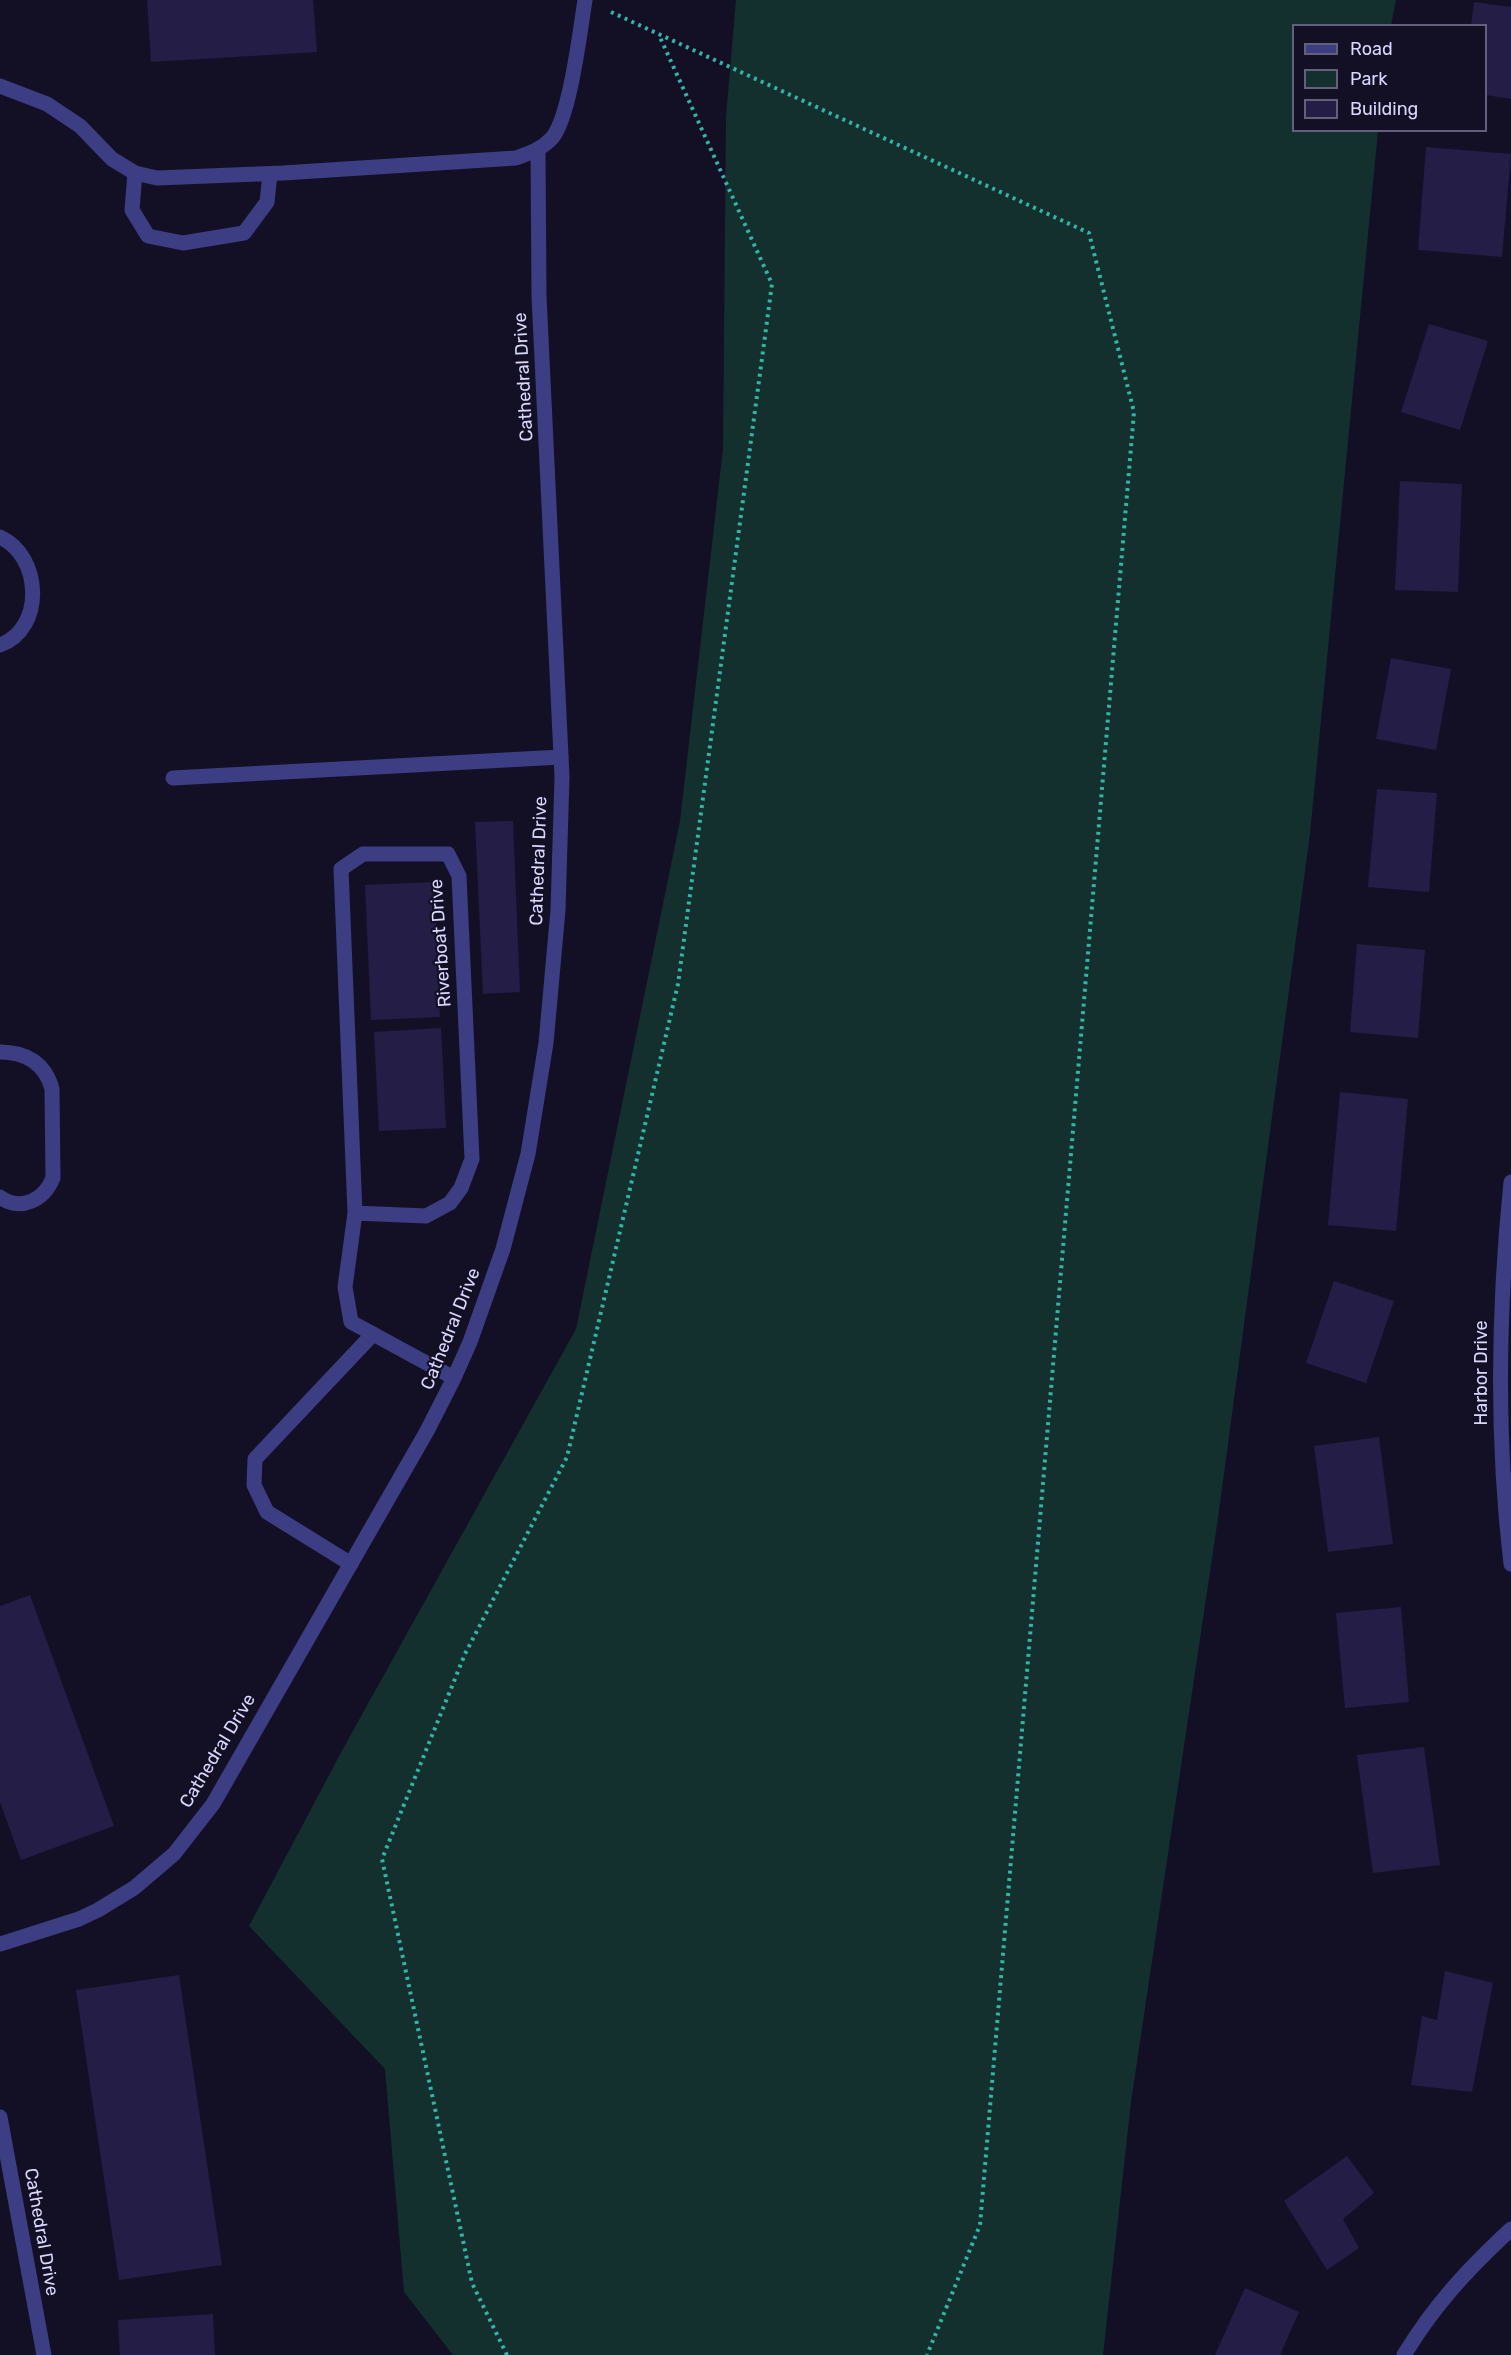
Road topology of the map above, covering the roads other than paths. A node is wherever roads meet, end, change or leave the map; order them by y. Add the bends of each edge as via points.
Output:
1 (585, 0) edge
2 (0, 86) edge
3 (538, 150) junction
4 (135, 173) junction
5 (270, 174) junction
6 (0, 537) edge
7 (0, 645) edge
8 (561, 757) junction
9 (173, 778) dead end
10 (0, 1052) edge
11 (1511, 1182) edge
12 (0, 1197) edge
13 (355, 1212) junction
14 (373, 1334) junction
15 (454, 1378) junction
16 (351, 1563) junction
17 (1511, 1564) edge
18 (0, 1944) edge
19 (0, 2116) edge
20 (1511, 2229) edge
21 (44, 2355) edge
22 (1404, 2355) edge

1 - 3 street via 564,116 553,137
2 - 4 street via 47,104 80,126 112,159
3 - 5 street via 516,158
3 - 8 street, Cathedral Drive via 539,296
4 - 5 street via 157,178
4 - 5 street via 132,210 148,236 183,243 244,233 267,202
6 - 7 street via 21,554 31,572 34,592 30,612 20,630
8 - 9 street
8 - 15 street, Cathedral Drive via 558,910 546,1043 528,1154 503,1249
10 - 12 street via 17,1052 36,1061 49,1077 53,1178 48,1191 33,1202 16,1204
11 - 17 street, Harbor Drive via 1502,1270 1499,1392
13 - 13 street, Riverboat Drive via 341,869 363,854 448,855 459,876 472,1159 461,1188 450,1203 426,1216
13 - 14 street, Riverboat Drive via 345,1287 351,1322
14 - 15 street, Riverboat Drive
14 - 16 street via 255,1459 254,1485 267,1512
15 - 16 street, Cathedral Drive via 428,1431
16 - 18 street, Cathedral Drive via 213,1804 174,1854 134,1888 98,1910
19 - 21 street, Cathedral Drive
20 - 22 street via 1464,2273 1422,2325

